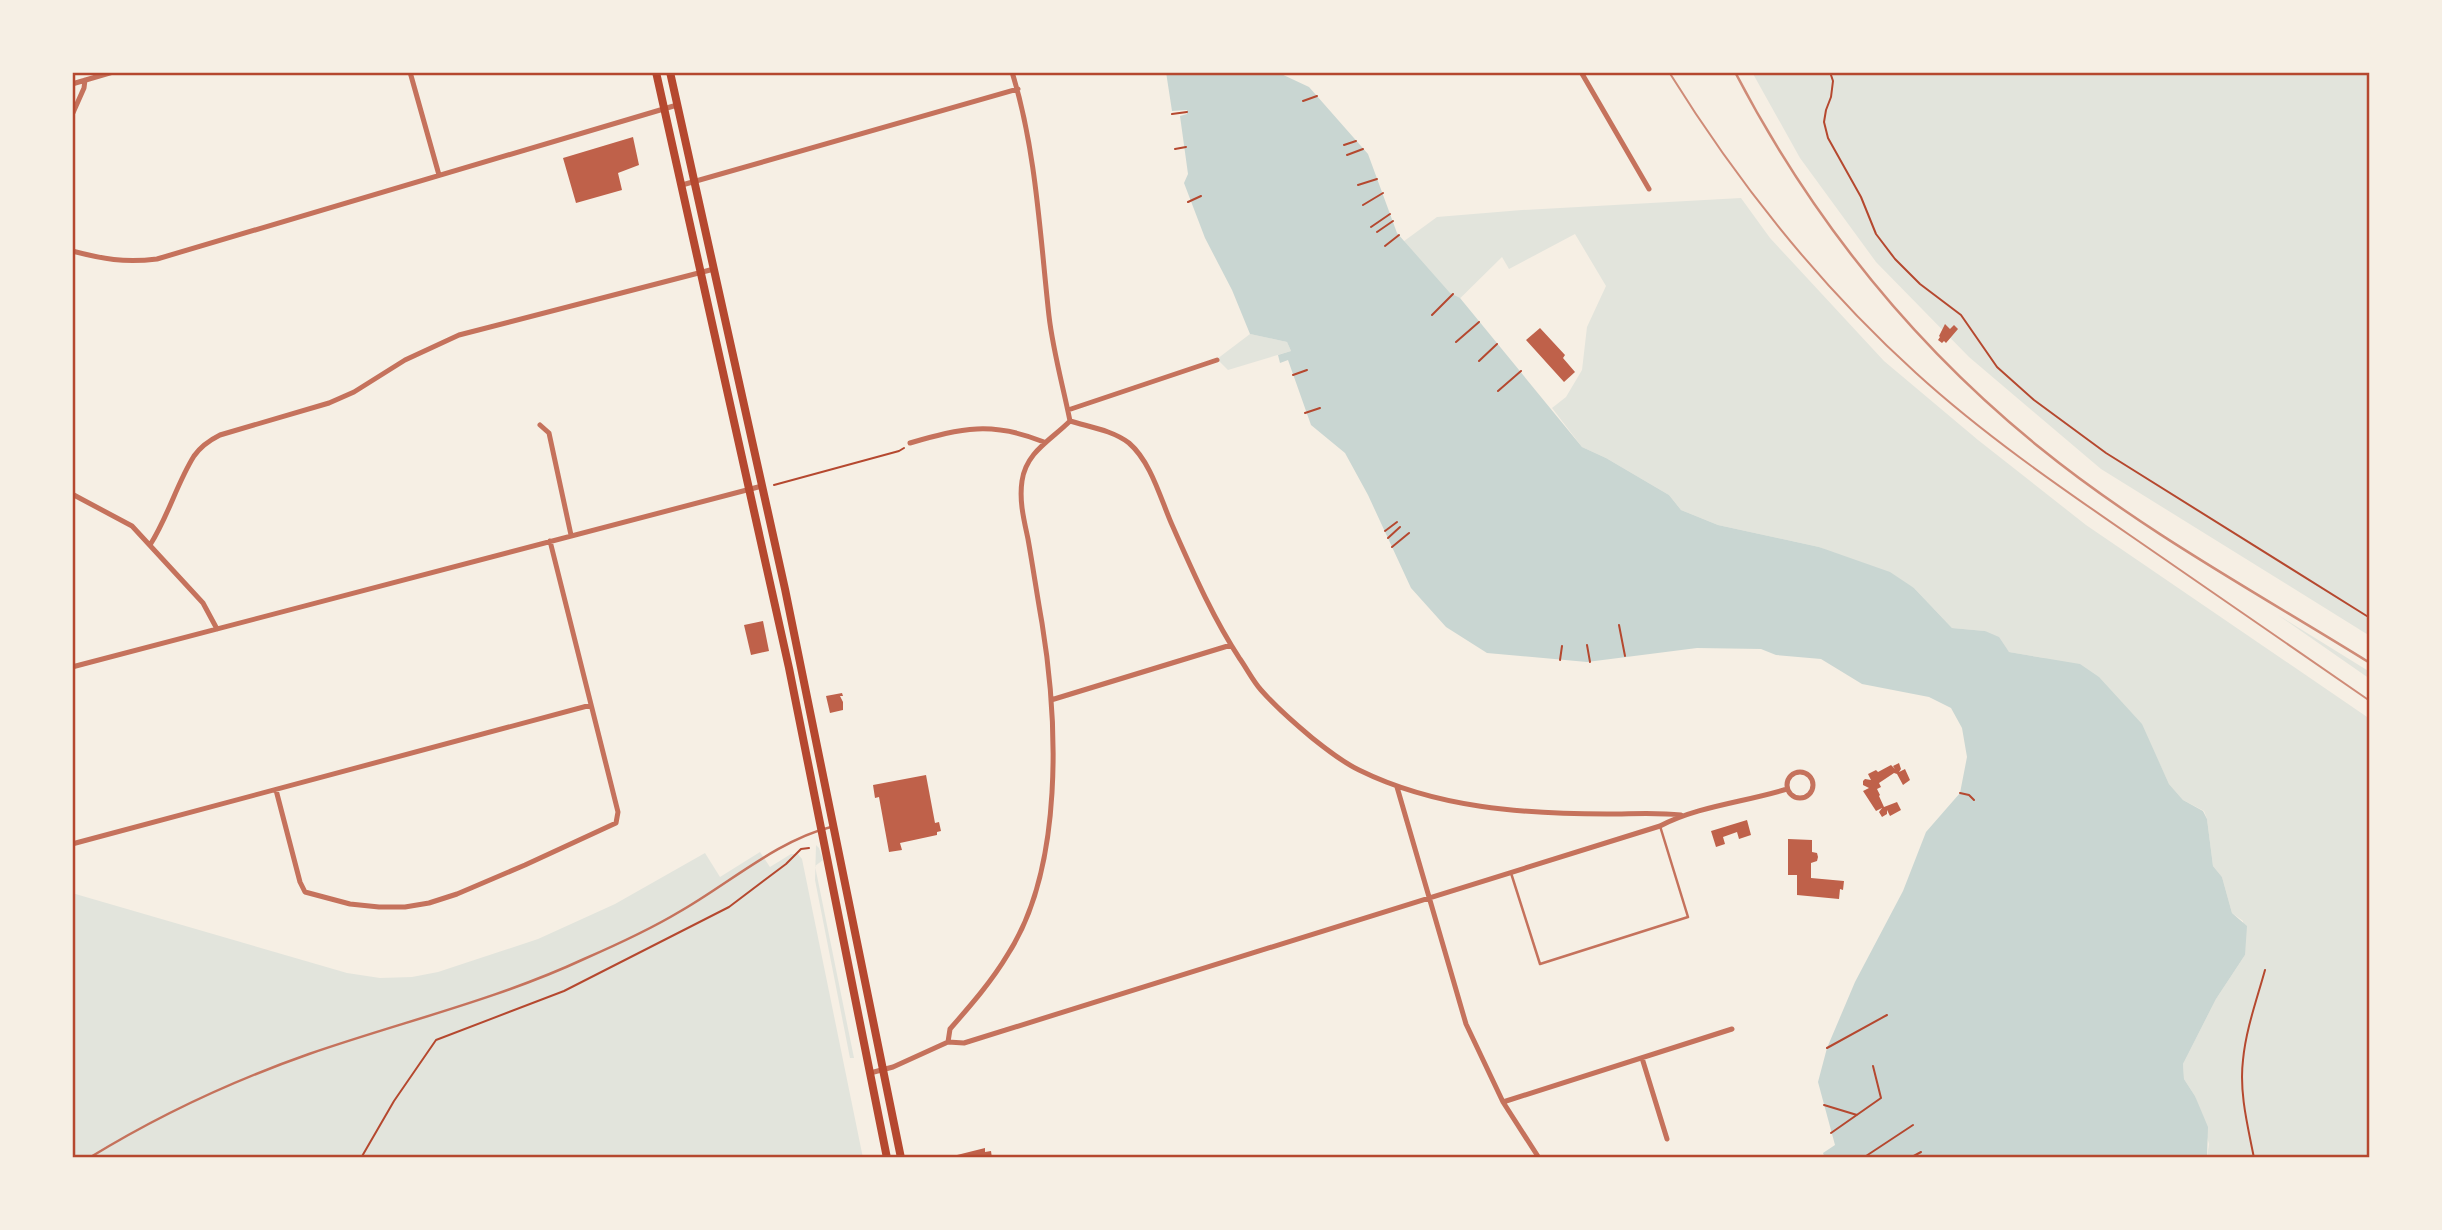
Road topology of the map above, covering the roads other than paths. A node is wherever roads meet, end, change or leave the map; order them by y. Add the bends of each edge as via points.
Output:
1 (113, 72) edge
2 (410, 72) edge
3 (656, 72) edge
4 (670, 72) edge
5 (1012, 72) edge
6 (1581, 72) edge
7 (85, 80) junction
8 (72, 84) edge
9 (1018, 89) junction
10 (677, 105) junction
11 (664, 109) junction
12 (72, 115) edge
13 (439, 175) junction
14 (695, 181) junction
15 (682, 185) junction
16 (1649, 189) dead end
17 (72, 251) edge
18 (715, 269) junction
19 (701, 272) junction
20 (1217, 360) dead end
21 (1068, 410) junction
22 (1070, 421) junction
23 (540, 425) dead end
24 (1044, 442) junction
25 (910, 443) road end
26 (762, 486) junction
27 (750, 488) junction
28 (72, 494) edge
29 (571, 535) junction
30 (550, 541) junction
31 (150, 545) junction
32 (216, 629) junction
33 (1231, 645) junction
34 (72, 667) edge
35 (1051, 700) junction
36 (591, 705) junction
37 (1397, 787) junction
38 (1787, 789) junction
39 (276, 790) junction
40 (1681, 815) junction
41 (834, 826) junction
42 (1660, 826) junction
43 (821, 829) junction
44 (72, 844) edge
45 (1511, 873) junction
46 (1429, 899) junction
47 (1732, 1029) dead end
48 (948, 1042) junction
49 (1642, 1058) junction
50 (882, 1070) junction
51 (870, 1073) junction
52 (1503, 1102) junction
53 (1667, 1139) dead end
54 (89, 1158) edge
55 (887, 1158) edge
56 (901, 1158) edge
57 (1539, 1158) edge

1 - 7 street
2 - 13 street
3 - 11 main road
4 - 10 main road
5 - 9 street
6 - 16 street
7 - 8 street
7 - 12 street
9 - 14 street
9 - 21 street via 1040,222 1054,350
10 - 11 street
10 - 14 main road
11 - 13 street
11 - 15 main road
13 - 17 street via 157,259 107,260
14 - 15 street
14 - 18 main road
15 - 19 main road
18 - 19 street
18 - 26 main road
19 - 27 main road
19 - 31 street via 459,335 329,403 220,435 195,455
20 - 21 street
21 - 22 street
22 - 24 street
22 - 33 street via 1114,434 1130,444 1145,463 1199,587
23 - 29 street via 549,433
24 - 25 street via 995,428 964,429
24 - 35 street via 1027,466 1021,502
26 - 27 street
26 - 41 main road
27 - 29 street
27 - 43 main road
28 - 31 street via 132,526
29 - 30 street
30 - 32 street
30 - 36 street
31 - 32 street via 203,603
32 - 34 street
33 - 35 street
33 - 37 street via 1259,688 1288,719 1356,769
35 - 48 street via 1050,808 1036,885 1009,953 950,1029
36 - 39 street
36 - 39 street via 618,812 616,823 429,903 379,907 305,892
37 - 40 street via 1500,809
37 - 46 street
38 - 38 street via 1793,797 1806,798 1813,782 1809,775 1797,772 1789,777
38 - 40 street
39 - 44 street
40 - 42 street
41 - 43 lane
41 - 50 main road
42 - 45 street
42 - 45 lane via 1688,917 1540,964
43 - 51 main road
43 - 54 lane via 803,835 678,913 585,959 527,984 251,1075
45 - 46 street
46 - 48 street via 964,1043
46 - 52 street via 1466,1024
47 - 49 street
48 - 50 street
49 - 52 street
49 - 53 street
50 - 51 street
50 - 56 main road
51 - 55 main road
52 - 57 street

